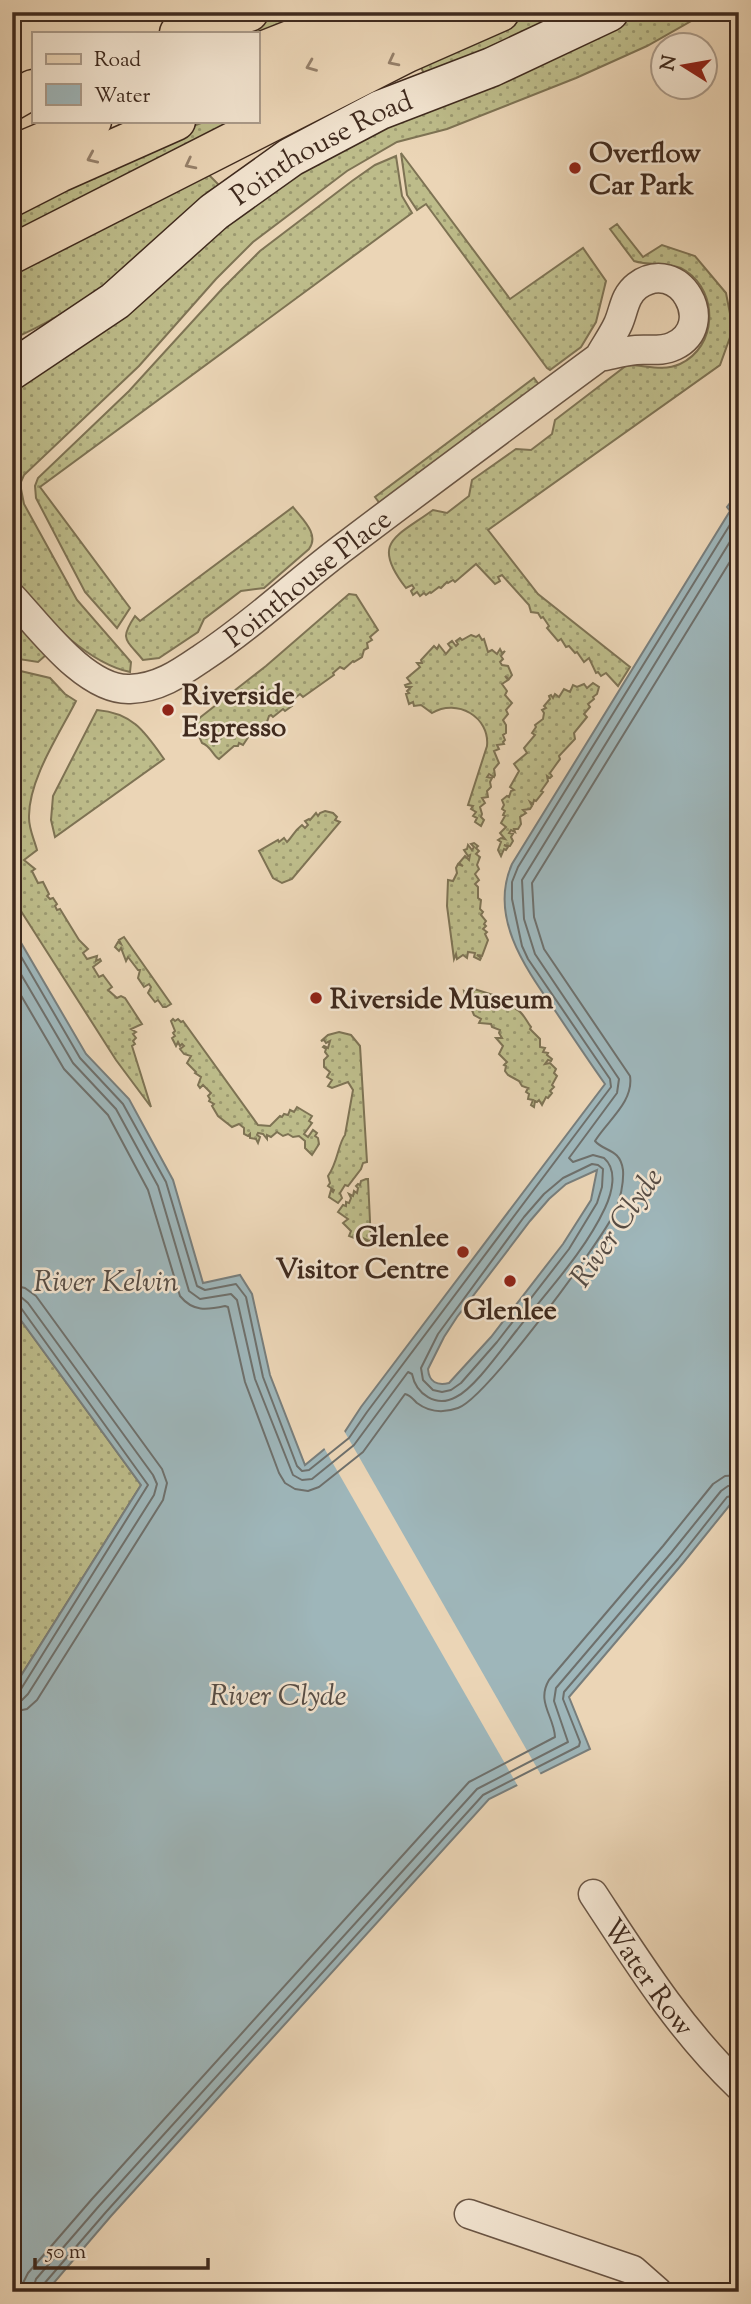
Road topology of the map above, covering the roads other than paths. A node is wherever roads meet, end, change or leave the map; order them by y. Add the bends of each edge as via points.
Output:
1 (249, 12) edge
2 (361, 12) edge
3 (442, 12) edge
4 (500, 12) edge
5 (609, 12) edge
6 (182, 32) edge
7 (259, 52) edge
8 (259, 87) edge
9 (32, 90) edge
10 (12, 101) edge
11 (90, 122) edge
12 (174, 122) edge
13 (12, 155) edge
14 (12, 197) edge
15 (12, 254) edge
16 (66, 333) junction
17 (12, 349) edge
18 (599, 357) dead end
19 (12, 370) edge
20 (12, 597) edge
21 (593, 1894) dead end
22 (739, 2086) edge
23 (469, 2214) dead end
24 (658, 2292) edge

1 - 6 main road
2 - 7 main road
3 -> 8 main road
4 -> 15 main road via 395,60
5 - 16 street, Pointhouse Road via 492,67 380,110 291,157 214,212 115,301
9 - 10 main road
11 - 13 main road
12 -> 14 main road
16 - 17 street, Pointhouse Road
16 - 19 street, Pointhouse Road
18 - 20 street, Pointhouse Place via 345,545 239,634 155,685 129,689 97,680 69,658
21 - 22 street, Water Row via 657,1992
23 - 24 street via 634,2270

